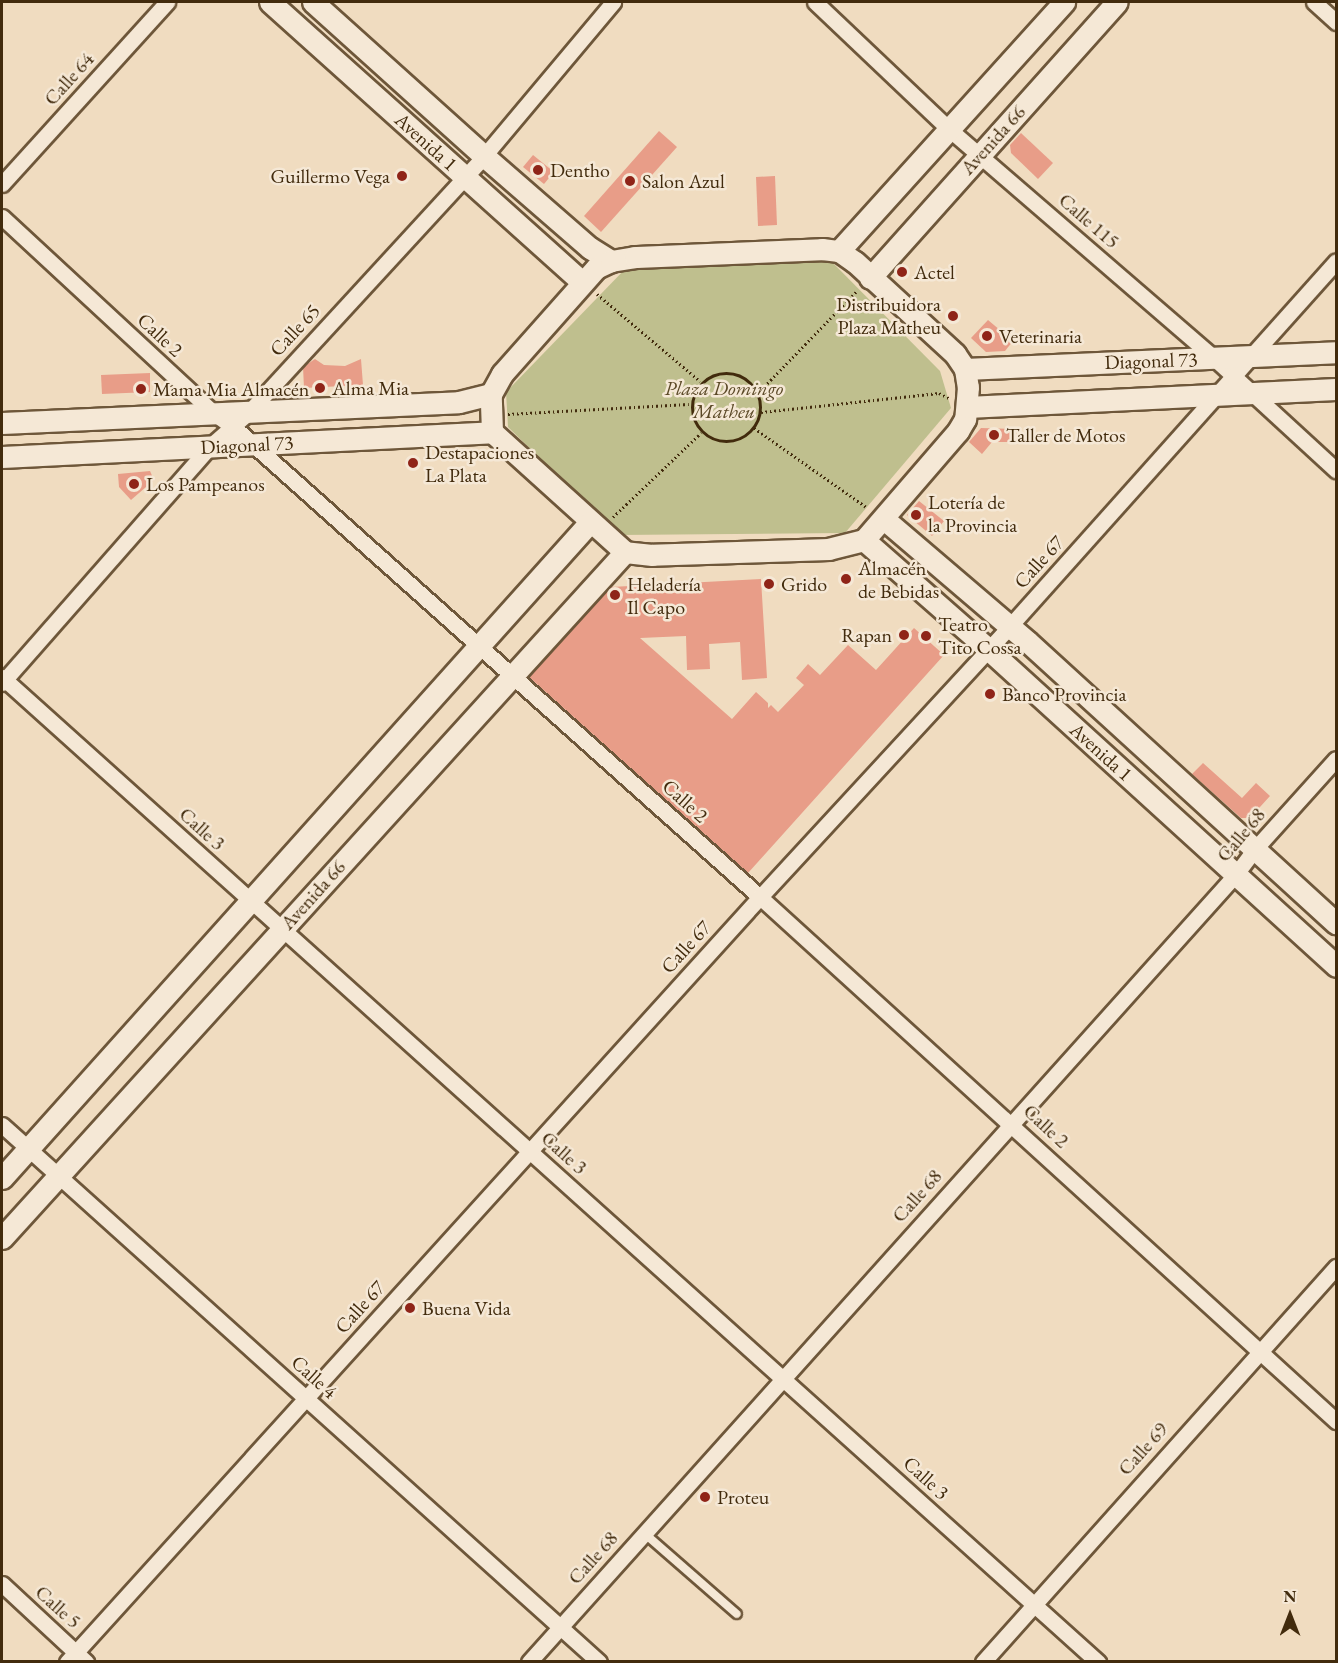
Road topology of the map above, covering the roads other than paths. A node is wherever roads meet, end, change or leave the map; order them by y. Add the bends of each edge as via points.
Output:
1 (167, 2) edge
2 (270, 2) edge
3 (313, 2) edge
4 (613, 2) edge
5 (815, 2) edge
6 (1064, 2) edge
7 (1117, 2) edge
8 (1314, 2) edge
9 (1336, 22) edge
10 (949, 129) junction
11 (980, 154) junction
12 (484, 156) junction
13 (465, 177) junction
14 (2, 184) edge
15 (2, 217) edge
16 (839, 251) junction
17 (610, 261) junction
18 (1336, 261) edge
19 (870, 278) junction
20 (582, 282) junction
21 (1336, 352) edge
22 (1250, 357) junction
23 (1214, 358) junction
24 (965, 369) junction
25 (1233, 375) junction
26 (1336, 389) edge
27 (1254, 394) junction
28 (1215, 395) junction
29 (967, 407) junction
30 (491, 414) junction
31 (232, 418) junction
32 (2, 423) edge
33 (253, 444) junction
34 (209, 447) junction
35 (2, 457) edge
36 (1336, 470) edge
37 (884, 519) junction
38 (590, 522) junction
39 (864, 540) junction
40 (625, 552) junction
41 (1010, 626) junction
42 (479, 645) junction
43 (988, 649) junction
44 (513, 675) junction
45 (2, 680) edge
46 (1336, 759) edge
47 (1254, 850) junction
48 (1236, 874) junction
49 (760, 897) junction
50 (250, 900) junction
51 (1336, 923) edge
52 (282, 929) junction
53 (1336, 966) edge
54 (1011, 1123) junction
55 (2, 1125) edge
56 (28, 1148) junction
57 (530, 1151) junction
58 (57, 1175) junction
59 (2, 1178) edge
60 (2, 1238) edge
61 (1336, 1267) edge
62 (1260, 1352) junction
63 (783, 1377) junction
64 (306, 1398) junction
65 (1336, 1421) edge
66 (644, 1533) junction
67 (2, 1584) edge
68 (1033, 1603) junction
69 (738, 1614) dead end
70 (560, 1627) junction
71 (76, 1658) edge
72 (529, 1662) edge
73 (599, 1662) edge
74 (983, 1662) edge
75 (1098, 1662) edge

1 - 14 street, Calle 64
2 - 13 main road, Avenida 1
3 - 12 main road, Avenida 1
4 - 12 street, Calle 65
5 - 10 street, Calle 115
6 - 10 main road, Avenida 66
7 - 11 main road, Avenida 66
8 - 9 street
10 - 11 street, Calle 115
10 - 16 main road, Avenida 66
11 - 19 main road, Avenida 66
11 - 23 street, Calle 115
12 - 13 street, Calle 65
12 - 17 main road, Avenida 1
13 - 20 main road, Avenida 1
13 - 31 street, Calle 65
15 - 31 street, Calle 2
16 - 17 main road via 647,256
16 - 19 main road
17 - 20 main road
18 - 22 street, Calle 67
19 - 24 main road via 955,354
20 - 30 main road via 502,374
21 - 22 main road, Diagonal 73
22 - 23 main road, Diagonal 73
22 - 25 street, Calle 67
23 - 24 main road, Diagonal 73
23 - 25 street, Calle 115
24 - 29 main road
25 - 27 street, Calle 115
25 - 28 street, Calle 67
26 - 27 main road, Diagonal 73
27 - 28 main road, Diagonal 73
27 - 36 street, Calle 115
28 - 29 main road, Diagonal 73
28 - 41 street, Calle 67
29 - 37 main road via 958,431
30 - 31 main road, Diagonal 73 via 459,402
30 - 33 main road, Diagonal 73
30 - 38 main road
31 - 32 main road, Diagonal 73
31 - 33 street, Calle 2
31 - 34 street, Calle 65
33 - 34 main road, Diagonal 73
33 - 42 street, Calle 2
34 - 35 main road, Diagonal 73
34 - 45 street, Calle 65
37 - 39 main road
37 - 41 main road, Avenida 1
38 - 40 main road
38 - 42 main road
39 - 40 main road via 829,549 652,555
39 - 43 main road, Avenida 1
40 - 44 main road, Avenida 66
41 - 43 street, Calle 67
41 - 47 main road, Avenida 1
42 - 44 street, Calle 2
42 - 50 main road
43 - 48 main road, Avenida 1
43 - 49 street, Calle 67
44 - 49 street, Calle 2
44 - 52 main road, Avenida 66
45 - 50 street, Calle 3
46 - 47 street, Calle 68
47 - 48 street, Calle 68
47 - 51 main road, Avenida 1
48 - 53 main road, Avenida 1
48 - 54 street, Calle 68
49 - 54 street, Calle 2
49 - 57 street, Calle 67
50 - 52 street, Calle 3
50 - 56 main road
52 - 57 street, Calle 3
52 - 58 main road, Avenida 66
54 - 62 street, Calle 2
54 - 63 street, Calle 68
55 - 56 street, Calle 4
56 - 58 street, Calle 4
56 - 59 main road
57 - 63 street, Calle 3
57 - 64 street, Calle 67
58 - 60 main road, Avenida 66
58 - 64 street, Calle 4
61 - 62 street, Calle 69
62 - 65 street, Calle 2
62 - 68 street, Calle 69
63 - 66 street, Calle 68
63 - 68 street, Calle 3
64 - 70 street, Calle 4
64 - 71 street, Calle 67
66 - 69 lane
66 - 70 street, Calle 68
67 - 71 street, Calle 5
68 - 74 street, Calle 69
68 - 75 street, Calle 3
70 - 72 street, Calle 68
70 - 73 street, Calle 4

